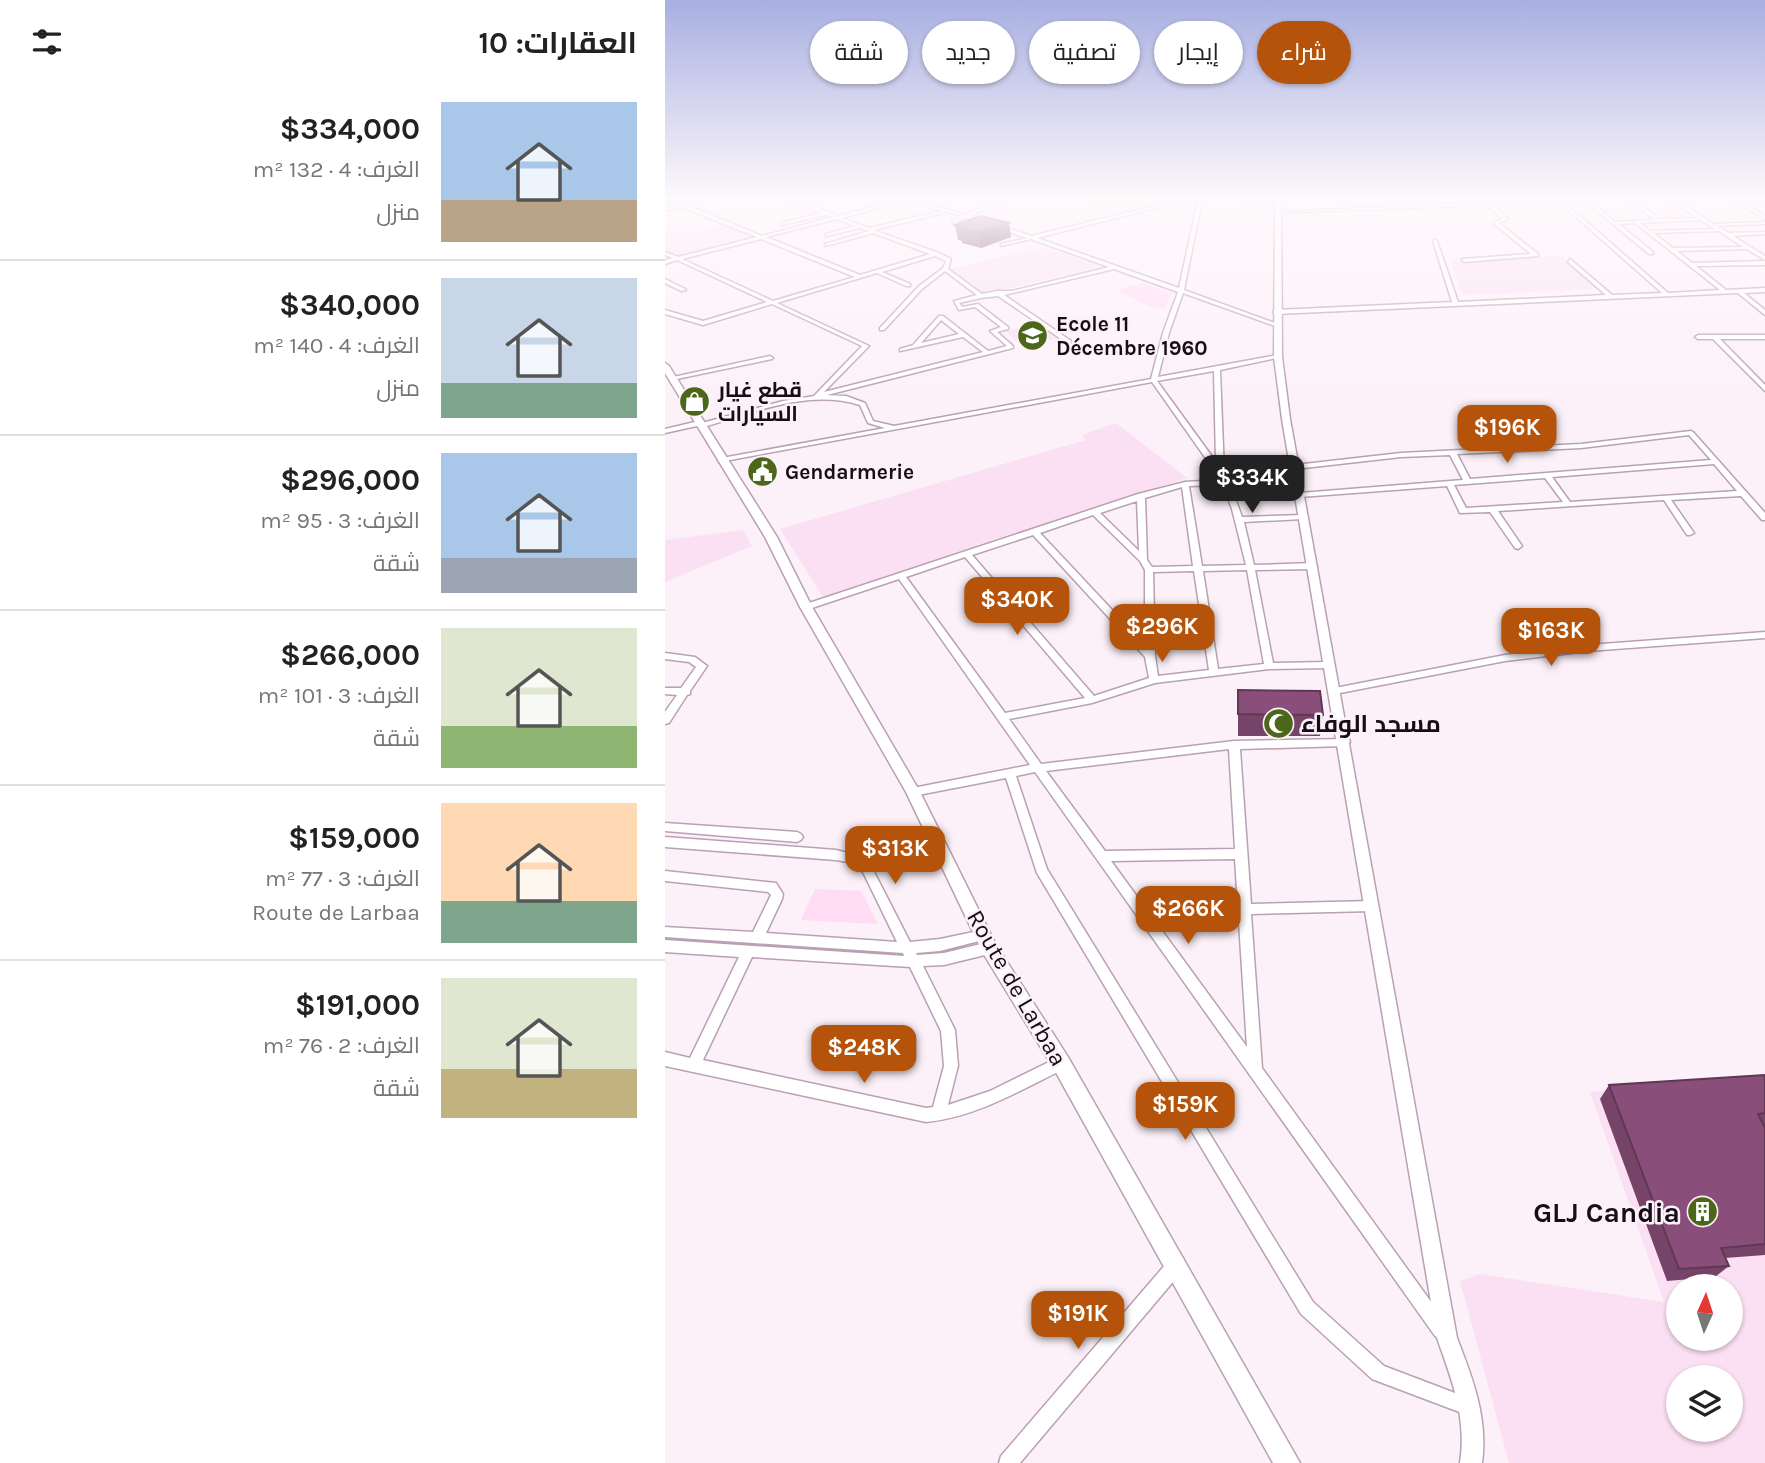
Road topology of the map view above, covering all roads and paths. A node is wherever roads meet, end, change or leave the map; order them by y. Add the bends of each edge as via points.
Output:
1 (697, 268) edge
2 (837, 268) edge
3 (886, 268) edge
4 (1110, 268) edge
5 (1119, 268) edge
6 (1186, 268) edge
7 (1277, 268) edge
8 (1444, 268) edge
9 (1578, 268) edge
10 (1637, 268) edge
11 (1695, 268) edge
12 (945, 269) joint
13 (876, 271) junction
14 (859, 277) junction
15 (665, 281) edge
16 (908, 285) dead end
17 (683, 290) dead end
18 (1748, 290) junction
19 (1765, 290) edge
20 (1181, 291) junction
21 (1724, 291) junction
22 (1738, 291) junction
23 (997, 293) junction
24 (1665, 293) junction
25 (1609, 295) junction
26 (981, 296) junction
27 (770, 302) junction
28 (1455, 303) junction
29 (1765, 306) edge
30 (665, 312) edge
31 (1276, 312) junction
32 (1765, 313) edge
33 (1277, 325) junction
34 (882, 329) dead end
35 (963, 335) junction
36 (1698, 337) dead end
37 (1715, 337) junction
38 (1765, 337) edge
39 (1069, 342) dead end
40 (916, 346) junction
41 (902, 350) dead end
42 (986, 352) junction
43 (1278, 357) junction
44 (770, 358) dead end
45 (665, 366) edge
46 (1217, 368) junction
47 (672, 378) junction
48 (1154, 380) junction
49 (1765, 389) edge
50 (817, 395) junction
51 (700, 425) junction
52 (897, 429) junction
53 (665, 431) edge
54 (1453, 454) junction
55 (722, 460) junction
56 (1716, 463) junction
57 (1220, 473) junction
58 (1295, 473) junction
59 (1548, 477) junction
60 (1228, 482) junction
61 (1468, 482) junction
62 (1185, 484) junction
63 (1449, 484) junction
64 (1744, 493) junction
65 (1300, 495) junction
66 (1141, 496) junction
67 (1666, 498) junction
68 (1568, 504) junction
69 (1492, 508) junction
70 (1094, 512) junction
71 (1303, 517) junction
72 (1765, 518) edge
73 (1238, 520) junction
74 (1034, 531) junction
75 (1690, 533) dead end
76 (1518, 546) dead end
77 (966, 553) junction
78 (1143, 560) junction
79 (1313, 566) junction
80 (1249, 567) junction
81 (1196, 569) junction
82 (1149, 570) junction
83 (900, 575) junction
84 (806, 607) junction
85 (1765, 635) edge
86 (665, 656) edge
87 (1150, 656) junction
88 (1328, 665) junction
89 (1269, 666) junction
90 (1214, 672) junction
91 (1154, 680) junction
92 (665, 691) edge
93 (1335, 691) junction
94 (686, 692) junction
95 (1092, 700) junction
96 (1003, 717) junction
97 (665, 720) edge
98 (1345, 742) junction
99 (1234, 745) junction
100 (1037, 768) junction
101 (1010, 773) junction
102 (913, 792) junction
103 (665, 827) edge
104 (797, 836) dead end
105 (665, 842) edge
106 (1242, 854) junction
107 (1101, 856) junction
108 (665, 876) edge
109 (1372, 906) junction
110 (1247, 909) junction
111 (665, 932) edge
112 (757, 938) junction
113 (986, 941) junction
114 (665, 946) edge
115 (908, 948) junction
116 (748, 952) junction
117 (915, 962) junction
118 (665, 1059) edge
119 (1061, 1063) junction
120 (693, 1066) junction
121 (1255, 1069) junction
122 (938, 1114) junction
123 (1177, 1264) junction
124 (1447, 1338) junction
125 (1471, 1407) junction
126 (1009, 1463) edge
127 (1287, 1463) edge
128 (1471, 1463) edge

1 - 27 street
2 - 14 street
3 - 13 street
4 - 23 street
5 - 20 street
6 - 20 street
7 - 31 street
8 - 28 street
9 - 25 street
10 - 24 street
11 - 21 street
12 - 26 street
12 - 34 street
13 - 14 street
13 - 16 street
14 - 27 street
15 - 17 street
18 - 19 street
18 - 22 street
18 - 29 street
20 - 33 street
20 - 48 street
21 - 22 street
21 - 24 street
22 - 32 street
23 - 26 street
23 - 39 street
24 - 25 street
25 - 28 street
26 - 42 street via 955,302 961,309 976,305 1006,328 993,331 1011,347
27 - 30 street via 703,323
27 - 50 street via 866,346
28 - 31 street
31 - 33 street
33 - 43 street
35 - 40 street
35 - 40 street via 941,317
35 - 42 street
36 - 37 street
37 - 38 street
37 - 49 street
40 - 41 street
42 - 50 street
43 - 46 street
43 - 58 street
44 - 47 street
45 - 47 main road, Route de Larbaa
46 - 48 street
46 - 57 street
47 - 51 main road, Route de Larbaa
48 - 52 street
48 - 57 street
50 - 51 street
50 - 52 street via 856,400 863,404 870,422
51 - 53 street
51 - 55 main road, Route de Larbaa
52 - 55 street
54 - 56 street via 1691,433
54 - 58 street via 1401,455
54 - 61 street
55 - 84 main road, Route de Larbaa via 771,537
56 - 59 street
56 - 64 street
57 - 60 street
58 - 60 street
58 - 65 street
59 - 61 street
59 - 68 street
60 - 62 street
60 - 73 street
61 - 63 street
62 - 66 street
62 - 81 street
63 - 65 street
63 - 69 street via 1463,511
64 - 67 street
64 - 72 street
65 - 71 street
66 - 70 street
66 - 78 street
67 - 68 street
67 - 75 street
68 - 69 street
69 - 76 street
70 - 74 street
70 - 78 street
71 - 73 street
71 - 79 street
73 - 80 street
74 - 77 street
74 - 87 street
77 - 83 street
77 - 95 street
78 - 82 street
79 - 80 street
79 - 88 street
80 - 81 street
80 - 89 street
81 - 82 street
81 - 90 street
82 - 87 street
83 - 84 street
83 - 96 street
84 - 102 main road, Route de Larbaa
85 - 93 street via 1504,658
86 - 94 street via 702,664
87 - 91 street
88 - 89 street
88 - 93 street
89 - 90 street
90 - 91 street
91 - 95 street
92 - 94 street
93 - 98 street
94 - 97 street
95 - 96 street
96 - 100 street
98 - 99 street
98 - 109 street
99 - 100 street
99 - 106 street
100 - 101 street
100 - 107 street
101 - 102 street
101 - 125 street via 1041,870 1307,1308 1378,1373
102 - 113 main road, Route de Larbaa
103 - 104 street
105 - 115 street via 851,858 867,869
106 - 107 street
106 - 110 street
107 - 121 street
108 - 112 street via 772,887 776,900
109 - 110 street
109 - 124 street
110 - 121 street
111 - 112 street
112 - 115 street
113 - 115 street
113 - 117 street via 944,959
113 - 119 main road, Route de Larbaa
114 - 116 street
115 - 117 street
116 - 117 street
116 - 120 street
117 - 122 street via 944,1018 951,1043 951,1066
118 - 120 street
119 - 122 street via 973,1105
119 - 123 main road, Route de Larbaa
120 - 122 street via 903,1112
121 - 124 street
123 - 126 street
123 - 127 main road, Route de Larbaa
124 - 125 street
125 - 128 street

